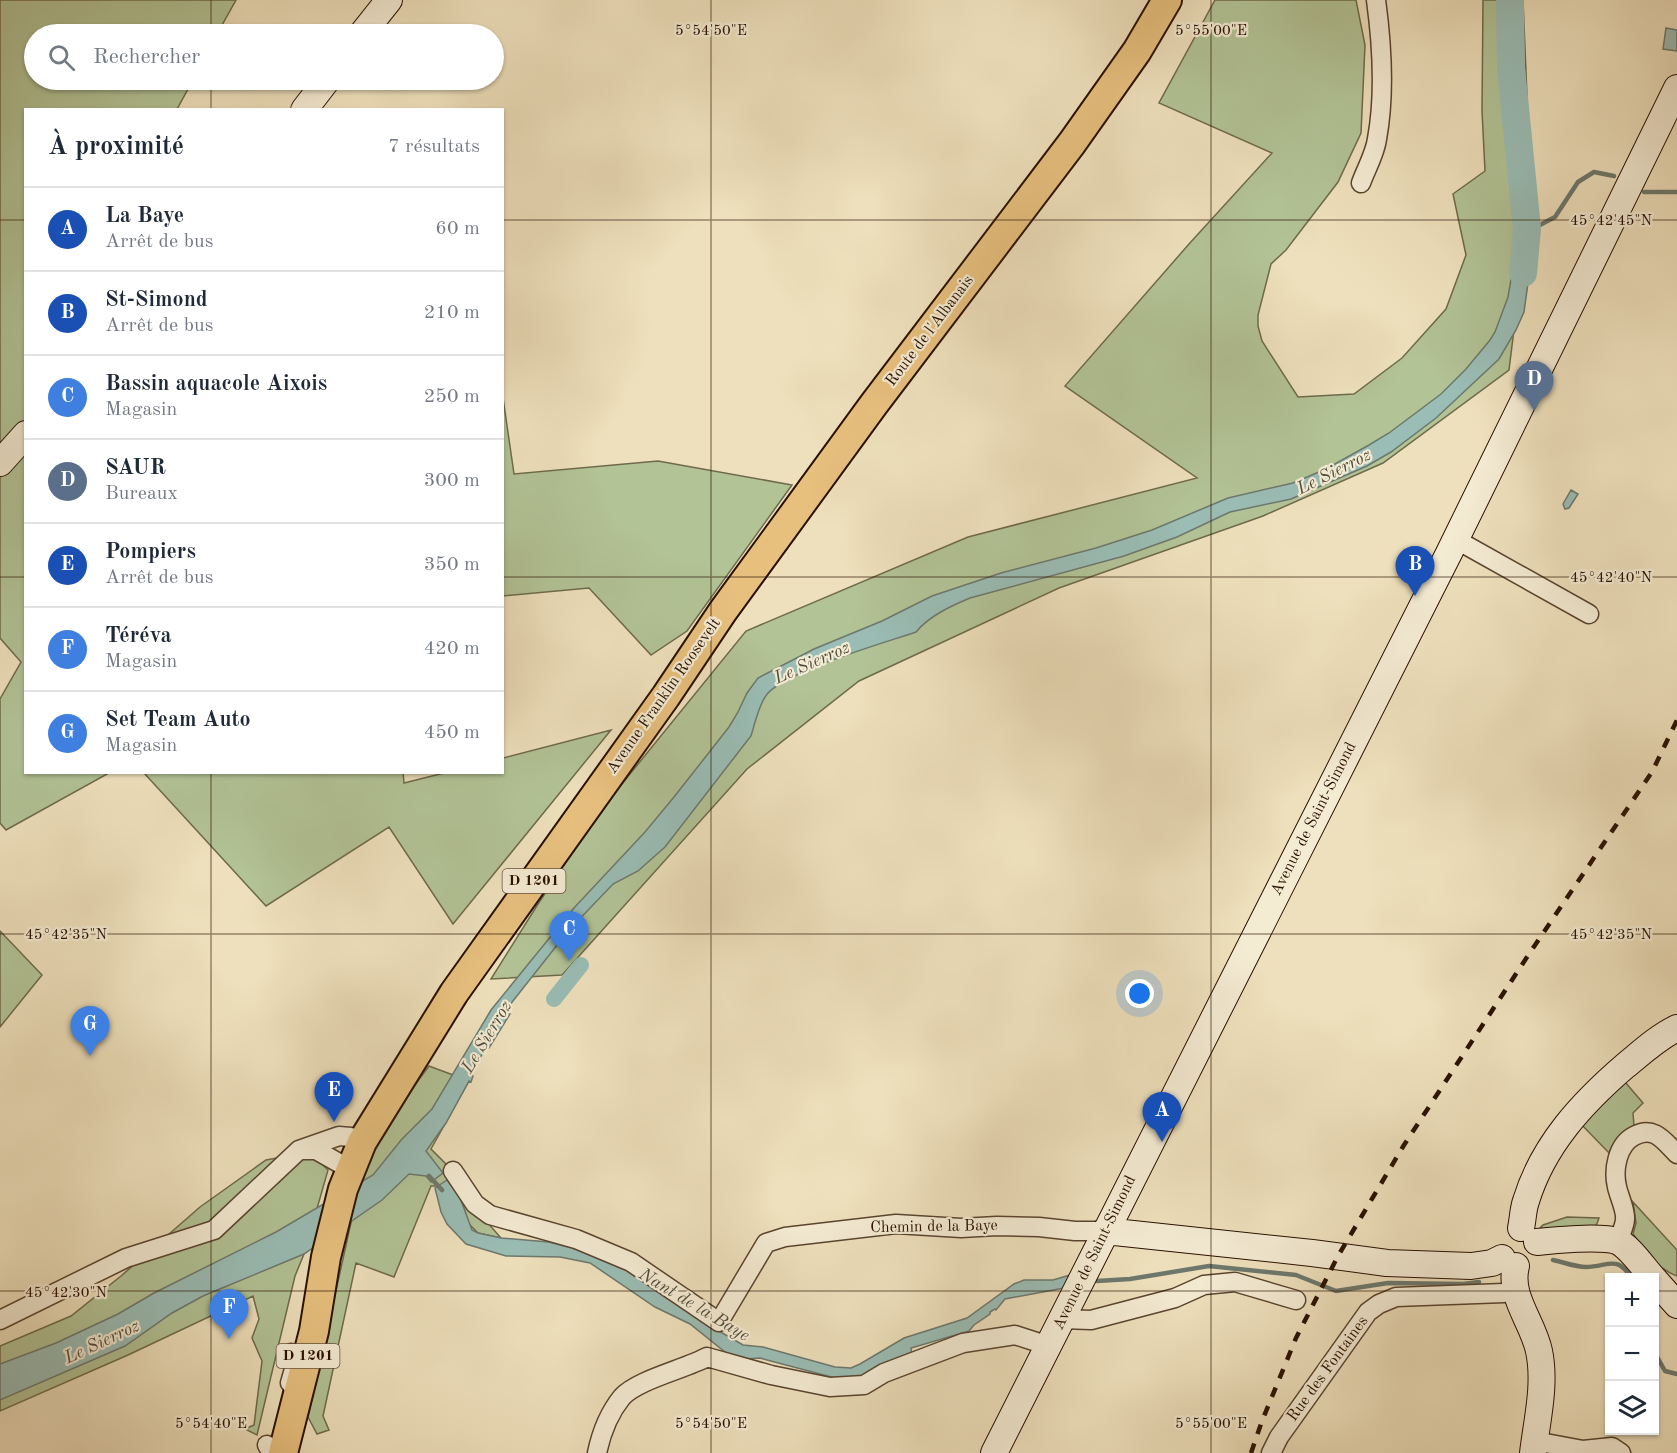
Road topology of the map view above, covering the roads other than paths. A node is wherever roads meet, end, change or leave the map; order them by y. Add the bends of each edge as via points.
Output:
1 (389, 0) edge
2 (1167, 0) edge
3 (1184, 0) edge
4 (1376, 0) edge
5 (370, 24) edge
6 (1137, 51) junction
7 (1677, 88) edge
8 (319, 90) edge
9 (306, 108) edge
10 (1361, 183) dead end
11 (24, 436) edge
12 (0, 463) edge
13 (1455, 540) junction
14 (723, 611) junction
15 (1588, 614) dead end
16 (1677, 1028) edge
17 (351, 1137) junction
18 (299, 1150) junction
19 (1677, 1154) edge
20 (453, 1171) dead end
21 (337, 1184) junction
22 (1105, 1232) junction
23 (1608, 1240) junction
24 (1516, 1251) junction
25 (318, 1260) junction
26 (1471, 1266) junction
27 (1649, 1273) edge
28 (1659, 1284) edge
29 (1502, 1290) junction
30 (1296, 1300) dead end
31 (1677, 1305) edge
32 (1526, 1317) junction
33 (1062, 1319) junction
34 (0, 1320) edge
35 (1049, 1346) junction
36 (1534, 1447) edge
37 (274, 1450) edge
38 (1612, 1451) edge
39 (1585, 1452) edge
40 (597, 1453) edge
41 (994, 1453) edge
42 (1271, 1453) edge

1 - 5 main road
2 - 6 main road, Route de l'Albanais
3 - 6 main road, Route de l'Albanais
4 - 10 street via 1381,101 1377,141
6 - 14 main road, Route de l'Albanais / D 1201
7 - 13 main road, Avenue de Saint-Simond
8 - 9 main road
11 - 12 main road
13 - 15 street
13 - 22 main road, Avenue de Saint-Simond
14 - 17 main road, Avenue Franklin Roosevelt / D 1201 via 653,692 498,911
14 - 21 main road, Avenue Franklin Roosevelt / D 1201 via 454,993
16 - 24 main road via 1604,1084 1574,1114 1549,1148 1526,1202
17 - 18 street via 339,1136
17 - 21 main road, Avenue Franklin Roosevelt / D 1201
18 - 21 street via 316,1150
18 - 34 street via 214,1230 126,1258
19 - 23 street via 1657,1134 1645,1132 1622,1146 1616,1183 1625,1219
20 - 22 street, Chemin de la Baye via 474,1204 490,1215 576,1239 631,1262 719,1322 766,1243 785,1237 896,1224
21 - 25 main road, Avenue Franklin Roosevelt / D 1201
22 - 26 main road, Chemin de la Baye via 1387,1263
22 - 33 main road, Avenue de Saint-Simond
23 - 24 main road
23 - 27 main road via 1628,1250
24 - 26 main road
24 - 29 main road via 1501,1269
24 - 32 main road via 1515,1290
25 - 37 main road, Avenue Franklin Roosevelt / D 1201 via 291,1353
25 - 37 main road, Avenue Franklin Roosevelt / D 1201 via 314,1331
26 - 29 main road via 1488,1275
28 - 31 main road
29 - 32 main road
29 - 42 street, Rue des Fontaines via 1396,1297 1379,1304 1368,1312 1278,1437
30 - 33 street via 1235,1282 1204,1285 1175,1298 1091,1320
32 - 36 main road via 1539,1352 1542,1382
33 - 35 main road, Avenue de Saint-Simond
35 - 40 street via 1015,1335 963,1343 884,1373 864,1385 830,1387 771,1376 707,1357 643,1383 623,1396 609,1418
35 - 41 main road, Avenue de Saint-Simond
36 - 39 street
38 - 39 street

